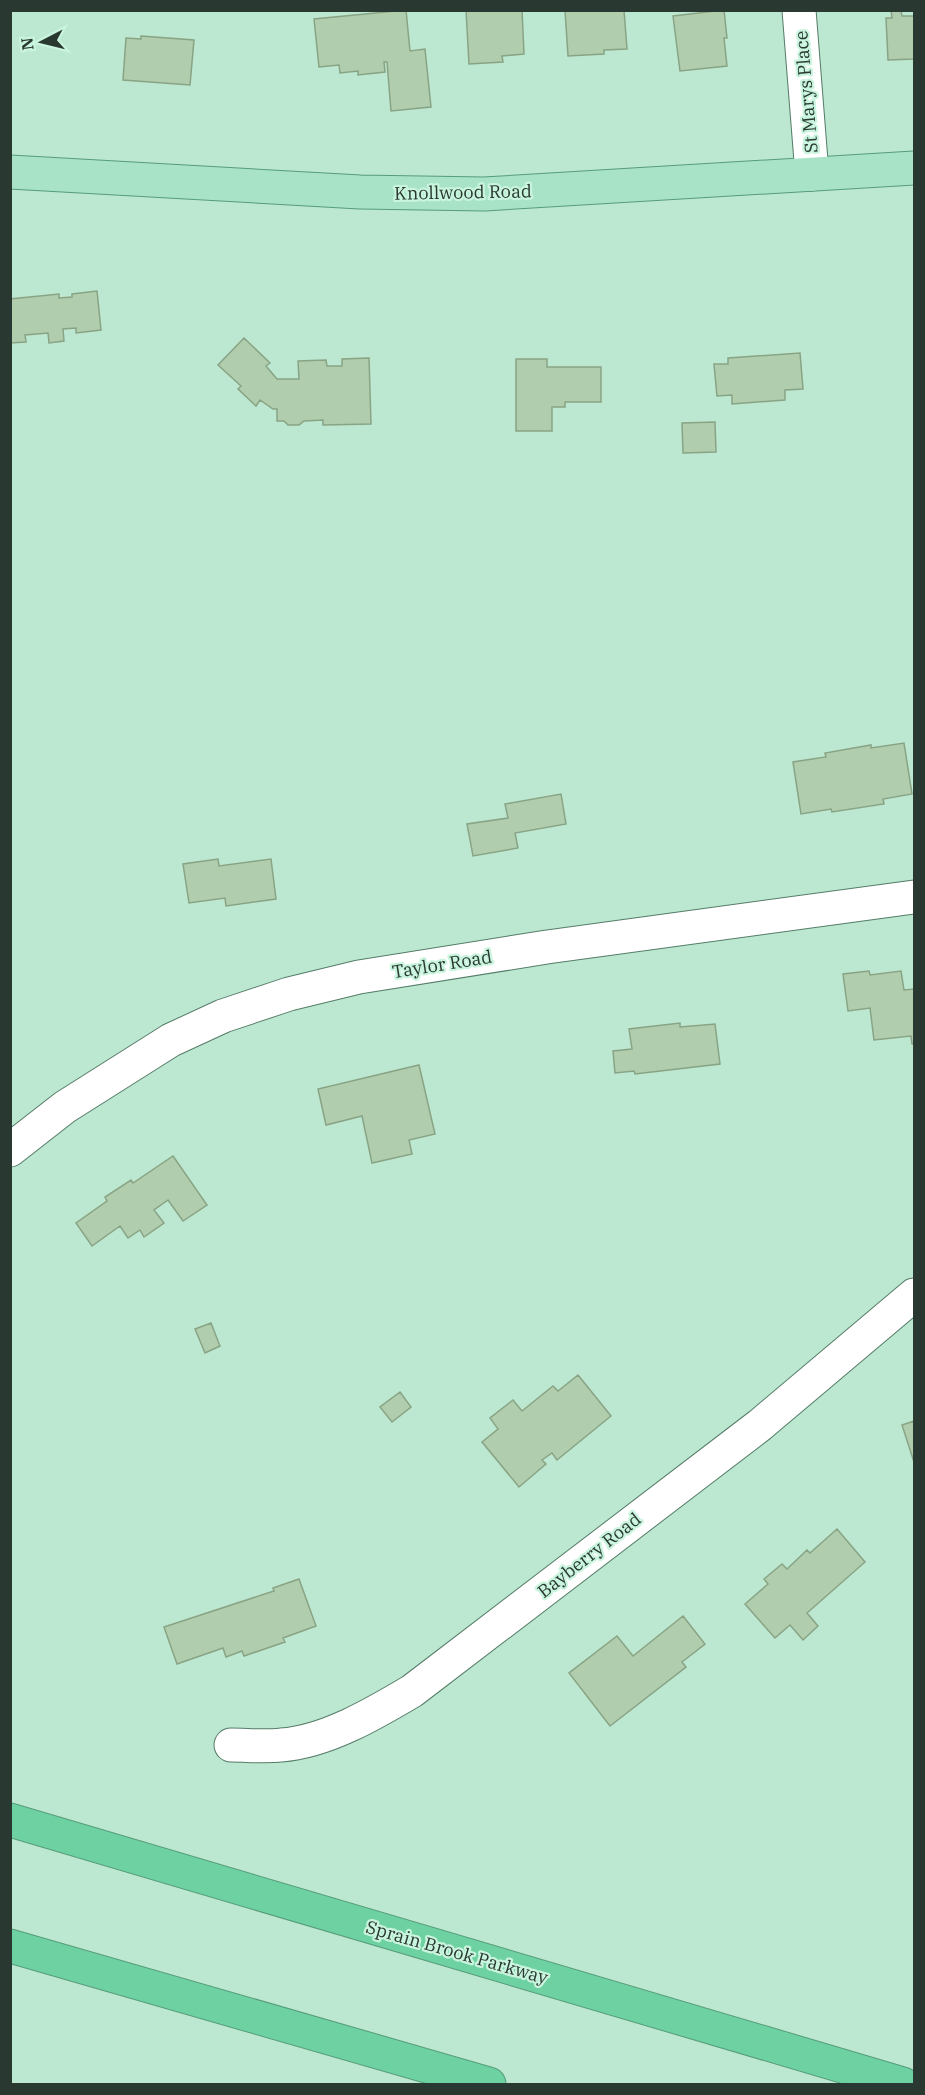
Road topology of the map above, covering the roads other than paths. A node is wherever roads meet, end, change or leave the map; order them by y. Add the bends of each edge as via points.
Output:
1 (800, 10) edge
2 (915, 168) edge
3 (10, 172) edge
4 (812, 174) junction
5 (915, 897) edge
6 (10, 1150) edge
7 (915, 1295) edge
8 (231, 1745) dead end
9 (10, 1820) edge
10 (10, 1946) edge
11 (489, 2085) edge
12 (903, 2085) edge

1 - 4 street, St Marys Place
2 - 4 main road, Knollwood Road
3 - 4 main road, Knollwood Road via 458,194
5 - 6 street, Taylor Road via 547,947 359,977 289,994 223,1016 171,1040 65,1107
7 - 8 street, Bayberry Road via 760,1425 412,1691 366,1719 323,1736 283,1745
9 - 12 highway, Sprain Brook Parkway
10 - 11 highway

